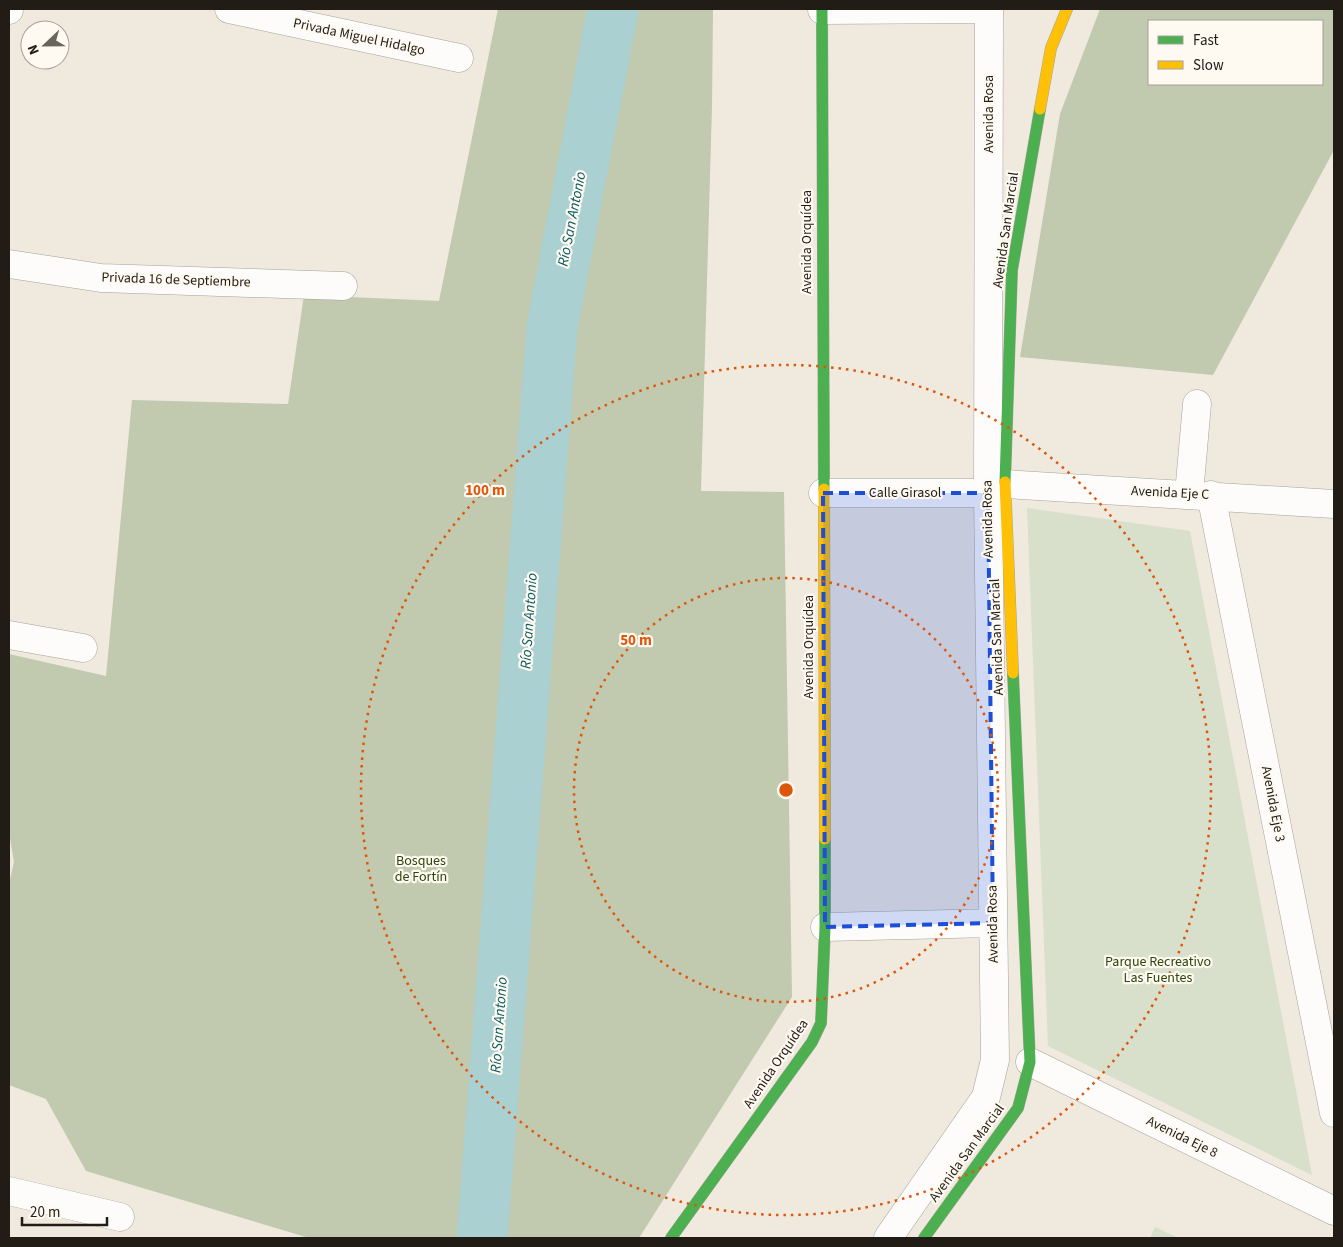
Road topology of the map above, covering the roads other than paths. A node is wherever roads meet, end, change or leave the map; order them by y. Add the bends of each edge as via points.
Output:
1 (229, 9) edge
2 (822, 9) edge
3 (988, 9) edge
4 (1067, 9) edge
5 (459, 58) dead end
6 (9, 264) edge
7 (343, 286) dead end
8 (1197, 404) dead end
9 (997, 488) junction
10 (823, 493) junction
11 (1200, 495) junction
12 (1334, 504) edge
13 (9, 634) edge
14 (83, 648) dead end
15 (994, 922) junction
16 (825, 927) junction
17 (1030, 1062) junction
18 (1334, 1113) edge
19 (9, 1190) edge
20 (1334, 1212) edge
21 (120, 1217) dead end
22 (671, 1238) edge
23 (888, 1238) edge
24 (924, 1238) edge

1 - 5 street, Privada Miguel Hidalgo
2 - 3 street
2 - 10 street, Avenida Orquídea
3 - 9 street, Avenida Rosa
4 - 9 street, Avenida San Marcial via 1051,48 1012,270
6 - 7 street, Privada 16 de Septiembre via 100,278
8 - 11 street, Avenida Eje 3
9 - 10 street, Calle Girasol
9 - 11 street, Avenida Eje C
9 - 15 street, Avenida Rosa
9 - 17 street, Avenida San Marcial
10 - 16 street, Avenida Orquídea
11 - 12 street, Avenida Eje C
11 - 18 street, Avenida Eje 3
13 - 14 street
15 - 16 street
15 - 23 street, Avenida Rosa via 995,1060 986,1097
16 - 22 street, Avenida Orquídea via 821,1022 812,1042
17 - 20 street, Avenida Eje 8
17 - 24 street, Avenida San Marcial via 1018,1108
19 - 21 street

